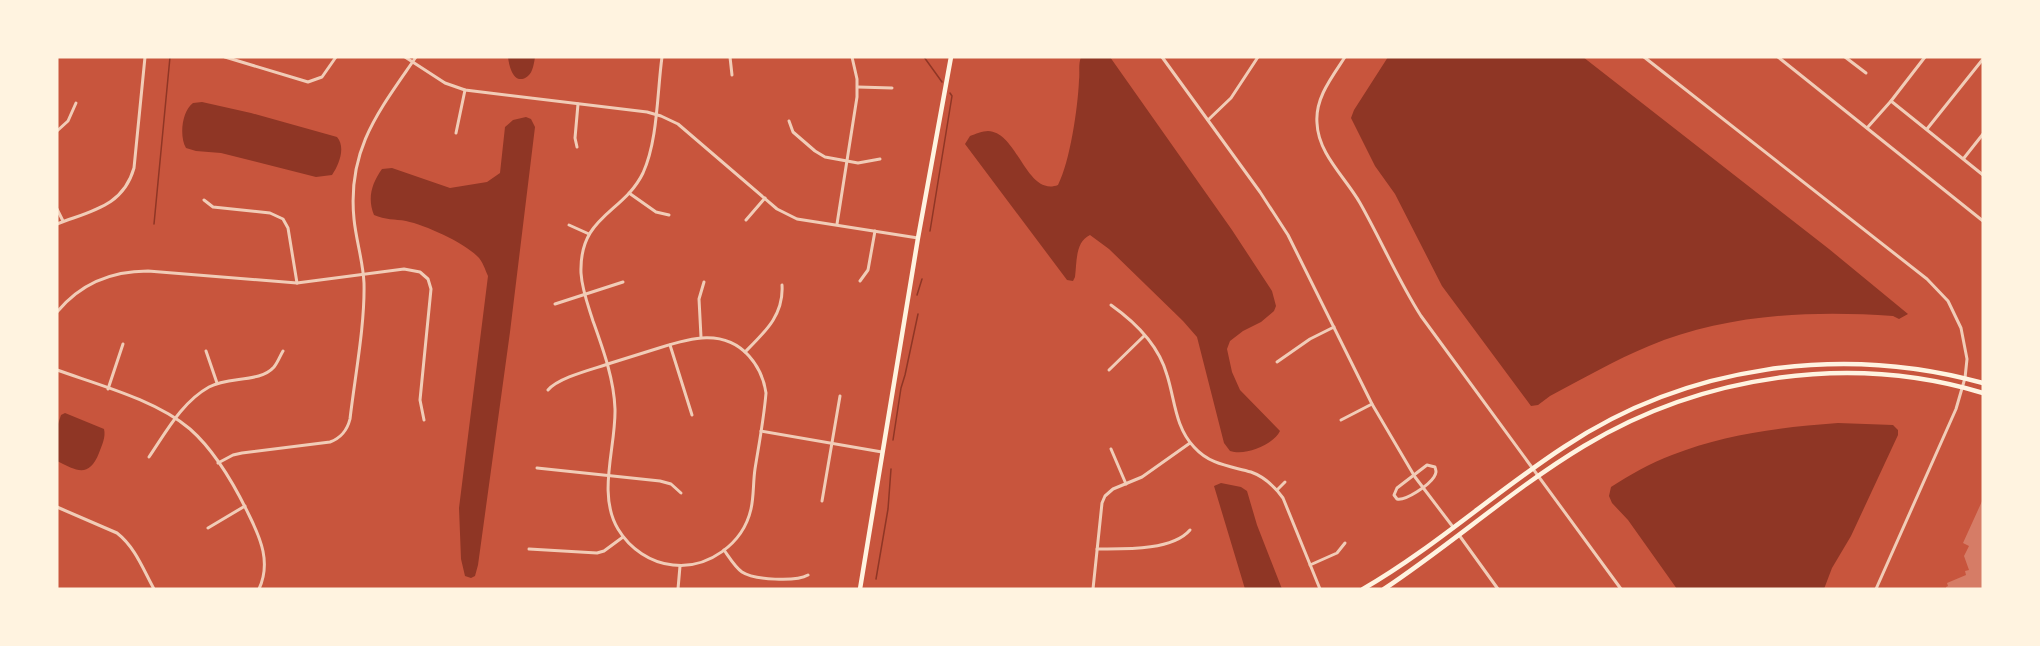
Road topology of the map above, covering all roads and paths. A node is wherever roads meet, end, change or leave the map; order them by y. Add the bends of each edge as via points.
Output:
1 (144, 57) edge
2 (225, 57) edge
3 (336, 57) edge
4 (405, 57) edge
5 (416, 57) edge
6 (662, 57) edge
7 (730, 57) edge
8 (852, 57) edge
9 (951, 57) edge
10 (1162, 57) edge
11 (1258, 57) edge
12 (1345, 57) edge
13 (1644, 57) edge
14 (1778, 57) edge
15 (1788, 57) edge
16 (1845, 57) edge
17 (1925, 57) edge
18 (1983, 59) edge
19 (412, 62) junction
20 (1784, 62) junction
21 (1866, 73) dead end
22 (732, 75) dead end
23 (858, 87) junction
24 (892, 88) dead end
25 (465, 90) junction
26 (1891, 101) junction
27 (76, 103) dead end
28 (578, 104) junction
29 (656, 114) junction
30 (1208, 120) junction
31 (789, 121) dead end
32 (1867, 128) junction
33 (1927, 129) junction
34 (57, 131) edge
35 (456, 133) dead end
36 (1983, 134) edge
37 (577, 147) dead end
38 (1964, 158) junction
39 (880, 159) dead end
40 (848, 161) junction
41 (1983, 175) edge
42 (629, 193) junction
43 (765, 198) junction
44 (204, 200) dead end
45 (57, 209) edge
46 (669, 215) dead end
47 (746, 220) dead end
48 (63, 221) junction
49 (1983, 221) edge
50 (57, 224) edge
51 (569, 225) dead end
52 (837, 225) junction
53 (875, 231) junction
54 (589, 234) junction
55 (918, 238) junction
56 (363, 274) junction
57 (860, 281) dead end
58 (623, 282) dead end
59 (704, 282) dead end
60 (297, 283) junction
61 (782, 285) dead end
62 (584, 294) junction
63 (555, 304) dead end
64 (1111, 305) dead end
65 (57, 312) edge
66 (1335, 327) junction
67 (1144, 336) junction
68 (701, 337) junction
69 (123, 344) dead end
70 (670, 345) junction
71 (206, 351) dead end
72 (283, 351) dead end
73 (745, 352) junction
74 (1277, 362) dead end
75 (607, 365) junction
76 (57, 370) edge
77 (1109, 370) dead end
78 (1965, 378) junction
79 (217, 383) junction
80 (1983, 383) edge
81 (1963, 388) junction
82 (108, 389) junction
83 (548, 390) dead end
84 (1983, 393) edge
85 (840, 396) dead end
86 (1372, 404) junction
87 (692, 415) dead end
88 (176, 419) junction
89 (424, 420) dead end
90 (1341, 420) dead end
91 (761, 431) junction
92 (1190, 443) junction
93 (832, 444) junction
94 (1111, 449) dead end
95 (882, 452) junction
96 (149, 457) dead end
97 (218, 463) junction
98 (537, 468) dead end
99 (1532, 469) junction
100 (1413, 475) junction
101 (609, 476) junction
102 (1538, 477) junction
103 (1285, 482) dead end
104 (1126, 484) junction
105 (1422, 487) junction
106 (1277, 490) junction
107 (681, 494) dead end
108 (822, 501) dead end
109 (245, 506) junction
110 (57, 507) edge
111 (1453, 527) junction
112 (208, 528) dead end
113 (1190, 530) dead end
114 (1459, 535) junction
115 (623, 537) junction
116 (1345, 543) dead end
117 (529, 549) dead end
118 (1097, 549) junction
119 (724, 550) junction
120 (1310, 565) junction
121 (680, 566) junction
122 (808, 575) dead end
123 (154, 589) edge
124 (260, 589) edge
125 (678, 589) edge
126 (860, 589) edge
127 (1093, 589) edge
128 (1320, 589) edge
129 (1363, 589) edge
130 (1384, 589) edge
131 (1498, 589) edge
132 (1621, 589) edge
133 (1876, 589) edge

1 - 48 street via 131,180 117,198
2 - 3 street via 308,82 322,77
4 - 19 street
5 - 19 street
6 - 29 street
7 - 22 street
8 - 23 street
9 - 55 main road
10 - 30 street
11 - 30 street via 1232,98
12 - 99 street via 1326,86 1318,108 1316,123 1322,146 1355,195 1415,306
13 - 78 street via 1938,289 1961,328 1967,360
14 - 20 street
15 - 20 street
16 - 21 street
17 - 26 street
18 - 33 street
19 - 25 street via 445,83
19 - 56 street via 375,118 359,154 353,202
20 - 32 street
23 - 24 street
23 - 40 street
25 - 28 street
25 - 35 street
26 - 32 street
26 - 33 street
27 - 34 street via 68,122
28 - 29 street
28 - 37 street
29 - 42 street via 645,166
29 - 43 street via 678,124
30 - 66 street via 1288,235
31 - 40 street via 793,132 814,151
32 - 49 street
33 - 38 street
36 - 38 street
38 - 41 street
39 - 40 street via 866,163
40 - 52 street
42 - 46 street via 656,212
42 - 54 street via 600,218
43 - 47 street
43 - 52 street via 788,216
44 - 60 street via 213,207 270,213 283,219
45 - 48 street
48 - 50 street
51 - 54 street
52 - 53 street
53 - 55 street
53 - 57 street via 868,270
54 - 62 street via 582,259
55 - 95 main road
56 - 60 street
56 - 89 street via 415,270 430,283 420,400
56 - 97 street via 351,419 344,432 330,442 242,453
58 - 62 street
59 - 68 street via 699,299
60 - 65 street via 124,272 85,286
61 - 73 street via 777,316
62 - 63 street
62 - 75 street
64 - 67 street
66 - 74 street
66 - 86 street
67 - 77 street
67 - 92 street via 1160,356 1180,427
68 - 70 street
68 - 73 street via 730,341
69 - 82 street
70 - 75 street
70 - 87 street
71 - 79 street
72 - 79 street via 268,372
73 - 91 street via 756,365 765,387
75 - 83 street via 555,383
75 - 101 street via 615,407
76 - 82 street
78 - 80 main road
78 - 81 street
78 - 99 main road via 1919,369 1848,363 1785,366 1739,374 1680,390 1631,410 1584,434
79 - 88 street via 198,394
81 - 84 main road
81 - 102 main road via 1903,377 1840,373 1734,385 1640,417 1584,446
81 - 133 street
82 - 88 street
85 - 93 street
86 - 90 street
86 - 100 street
88 - 96 street
88 - 97 street via 199,438
91 - 93 street
91 - 119 street via 749,517
92 - 104 street via 1154,470
92 - 106 street via 1211,461 1254,473
93 - 95 street
93 - 108 street
94 - 104 street
95 - 126 main road
97 - 109 street
98 - 101 street
99 - 102 street
99 - 111 main road
100 - 105 street
100 - 105 street via 1427,465 1435,467 1434,477
100 - 105 street via 1396,488 1394,495 1406,499
101 - 107 street via 668,483
101 - 115 street via 611,511
102 - 114 main road
102 - 132 street
103 - 106 street
104 - 118 street via 1108,492 1103,501
105 - 111 street
106 - 120 street
109 - 112 street
109 - 124 street via 264,554
110 - 123 street via 123,538
111 - 129 main road
113 - 118 street via 1163,544
114 - 130 main road
114 - 131 street
115 - 117 street via 597,553
115 - 121 street via 645,555
116 - 120 street via 1337,553
118 - 127 street
119 - 121 street via 706,561
119 - 122 street via 748,575 792,580
120 - 128 street
121 - 125 street

